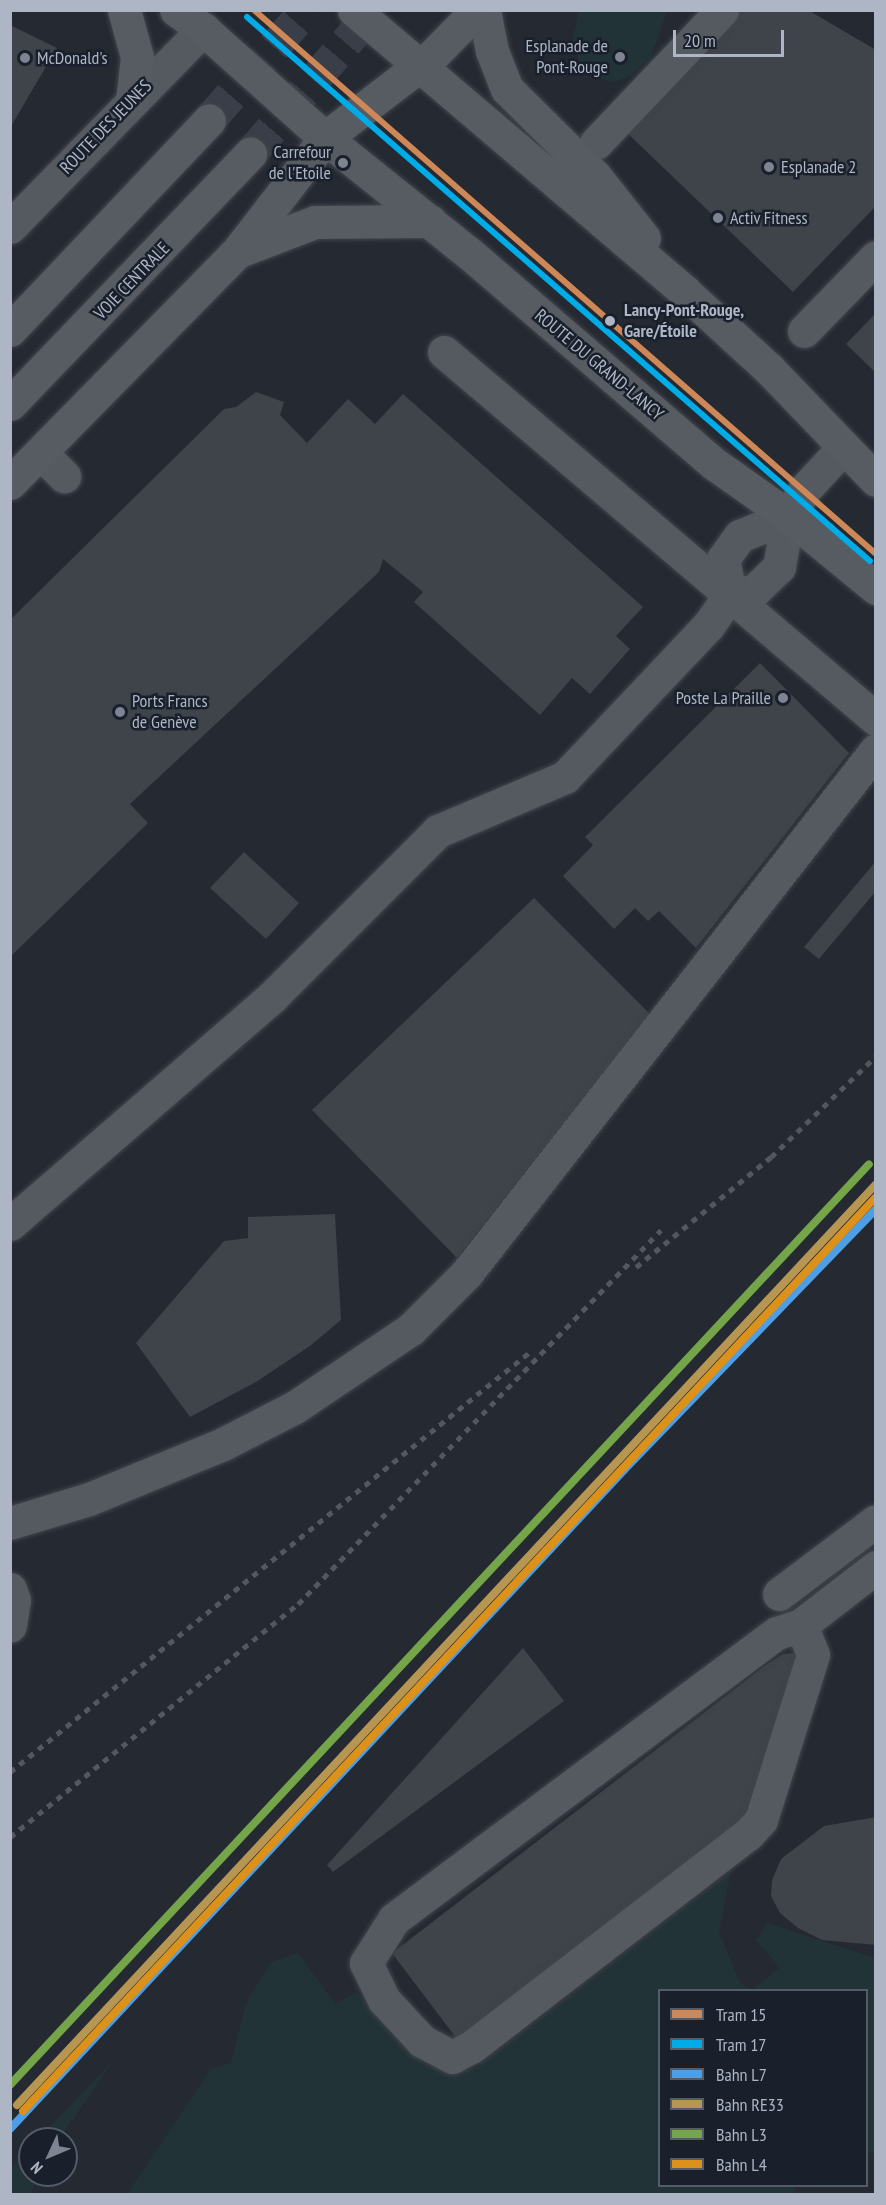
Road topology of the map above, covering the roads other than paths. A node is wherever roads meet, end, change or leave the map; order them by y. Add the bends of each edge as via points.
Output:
1 (124, 10) edge
2 (176, 10) edge
3 (354, 10) edge
4 (477, 10) edge
5 (484, 10) edge
6 (722, 10) edge
7 (212, 20) edge
8 (420, 65) junction
9 (132, 100) junction
10 (209, 120) tunnel mouth
11 (325, 138) junction
12 (596, 143) dead end
13 (250, 154) tunnel mouth
14 (430, 221) junction
15 (10, 226) edge
16 (237, 252) junction
17 (876, 258) edge
18 (685, 292) junction
19 (10, 330) edge
20 (804, 331) dead end
21 (444, 352) dead end
22 (10, 404) edge
23 (843, 448) junction
24 (41, 453) junction
25 (64, 476) dead end
26 (876, 480) edge
27 (10, 483) edge
28 (788, 516) junction
29 (876, 588) edge
30 (730, 594) junction
31 (876, 719) edge
32 (876, 750) edge
33 (10, 1224) edge
34 (876, 1521) edge
35 (10, 1523) edge
36 (876, 1567) edge
37 (10, 1589) edge
38 (779, 1594) dead end
39 (801, 1625) junction
40 (10, 1626) edge

1 - 9 main road via 137,57
2 - 7 main road
3 - 8 main road
4 - 8 main road
5 - 18 main road via 492,51 507,89 596,176
6 - 12 street
7 - 9 street, ROUTE DES JEUNES
7 - 11 main road
8 - 11 main road
8 - 18 main road
9 - 15 street, ROUTE DES JEUNES
10 - 19 main road
11 - 14 main road, ROUTE DU GRAND-LANCY
11 - 16 main road
13 - 22 main road, VOIE CENTRALE
14 - 16 main road via 315,222
14 - 28 main road, ROUTE DU GRAND-LANCY via 713,463
16 - 24 main road
17 - 20 street
18 - 23 main road via 769,369
21 - 30 street
23 - 26 main road
23 - 28 street via 805,489
24 - 25 street
24 - 27 main road
28 - 29 main road, ROUTE DU GRAND-LANCY
28 - 30 street via 779,567 754,591
28 - 30 street via 740,536 723,559
30 - 31 street
30 - 33 street via 708,626 565,777 438,831 272,997
32 - 35 street via 466,1274 411,1329 295,1407 223,1444 89,1499
34 - 38 street
36 - 39 street
37 - 40 street via 14,1600
39 - 39 street via 777,1633 394,1919 366,1963 384,2000 422,2040 452,2057 471,2047 748,1834 761,1820 813,1655

